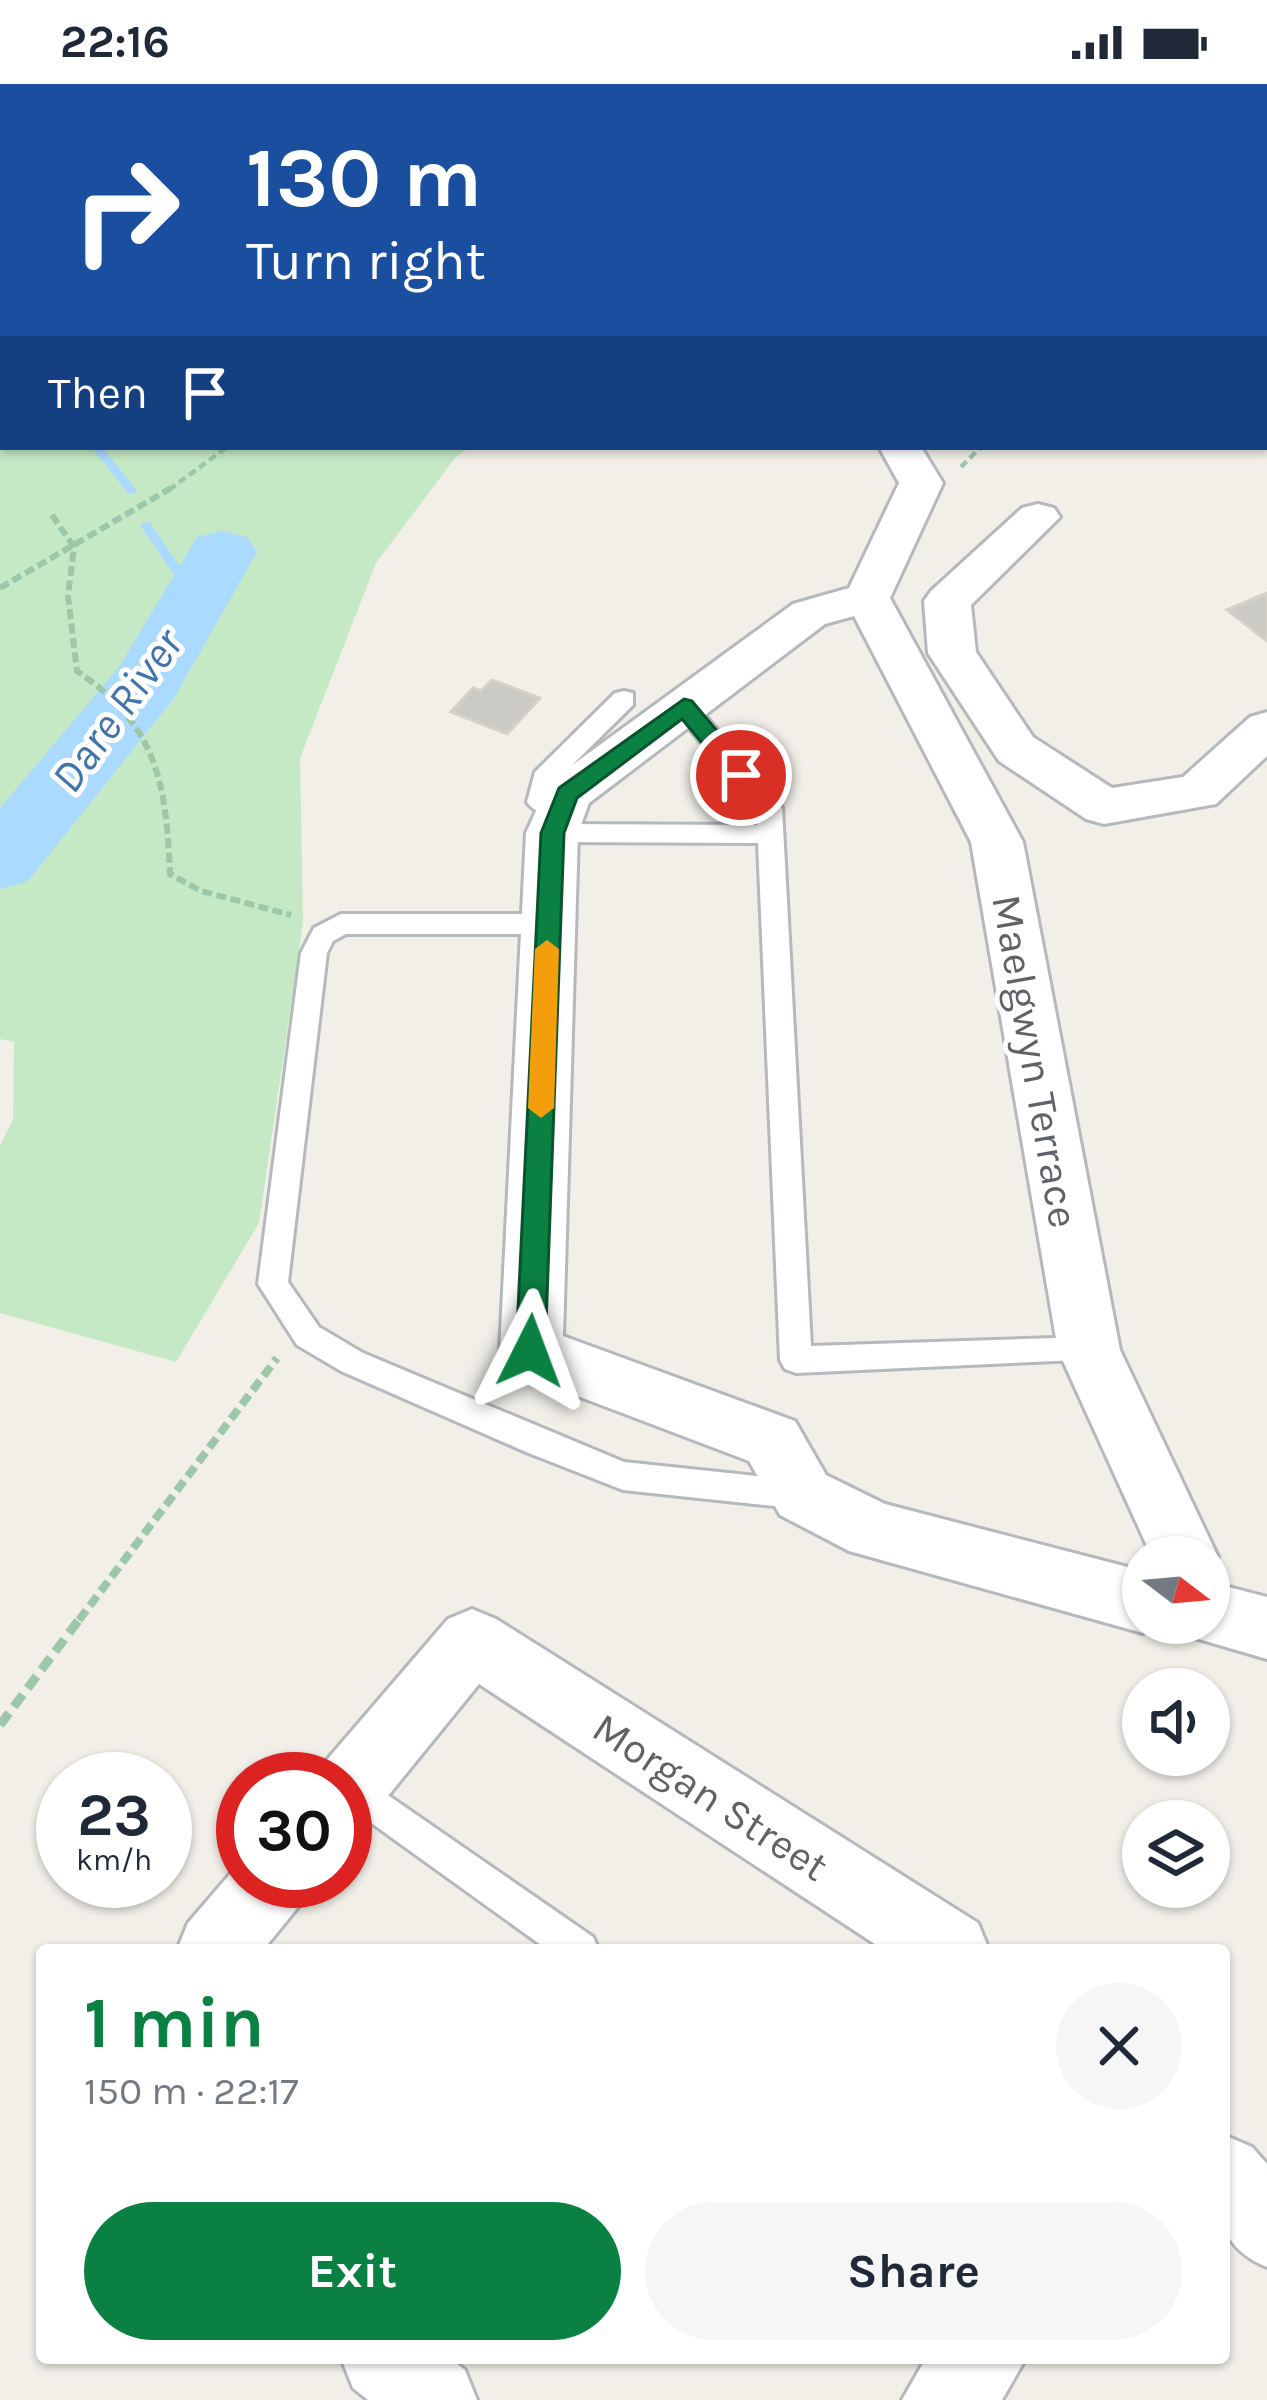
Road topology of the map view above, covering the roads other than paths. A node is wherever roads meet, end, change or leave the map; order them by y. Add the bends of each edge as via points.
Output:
1 (902, 450) edge
2 (1038, 517) dead end
3 (870, 587) junction
4 (624, 700) dead end
5 (684, 706) junction
6 (1267, 728) edge
7 (982, 746) junction
8 (557, 821) junction
9 (770, 834) junction
10 (548, 924) junction
11 (1089, 1350) junction
12 (803, 1495) junction
13 (1182, 1536) edge
14 (1122, 1596) edge
15 (372, 1761) edge
16 (372, 1807) edge
17 (249, 1908) edge
18 (219, 1944) edge
19 (571, 1944) edge
20 (942, 1944) edge
21 (1230, 2182) edge
22 (1267, 2225) edge
23 (390, 2364) edge
24 (978, 2364) edge
25 (435, 2400) edge
26 (944, 2400) edge

1 - 3 street via 921,483
2 - 7 street via 946,601 952,653
3 - 5 street via 809,614
3 - 7 street, Maelgwyn Terrace
4 - 8 lane via 544,778 540,802
5 - 8 street via 567,794
5 - 9 lane via 769,808
6 - 7 street via 1198,792 1104,807 1016,749
7 - 11 street, Maelgwyn Terrace
8 - 9 lane
8 - 10 street
9 - 11 lane via 796,1360
10 - 12 street via 530,1351 772,1441
10 - 12 lane via 341,924 323,934 314,953 273,1284 308,1336 352,1362 623,1476
11 - 13 street, Maelgwyn Terrace
12 - 14 street via 872,1530
15 - 20 street, Morgan Street via 472,1642
16 - 19 lane
17 - 18 street
21 - 22 street
23 - 25 street
24 - 26 street

